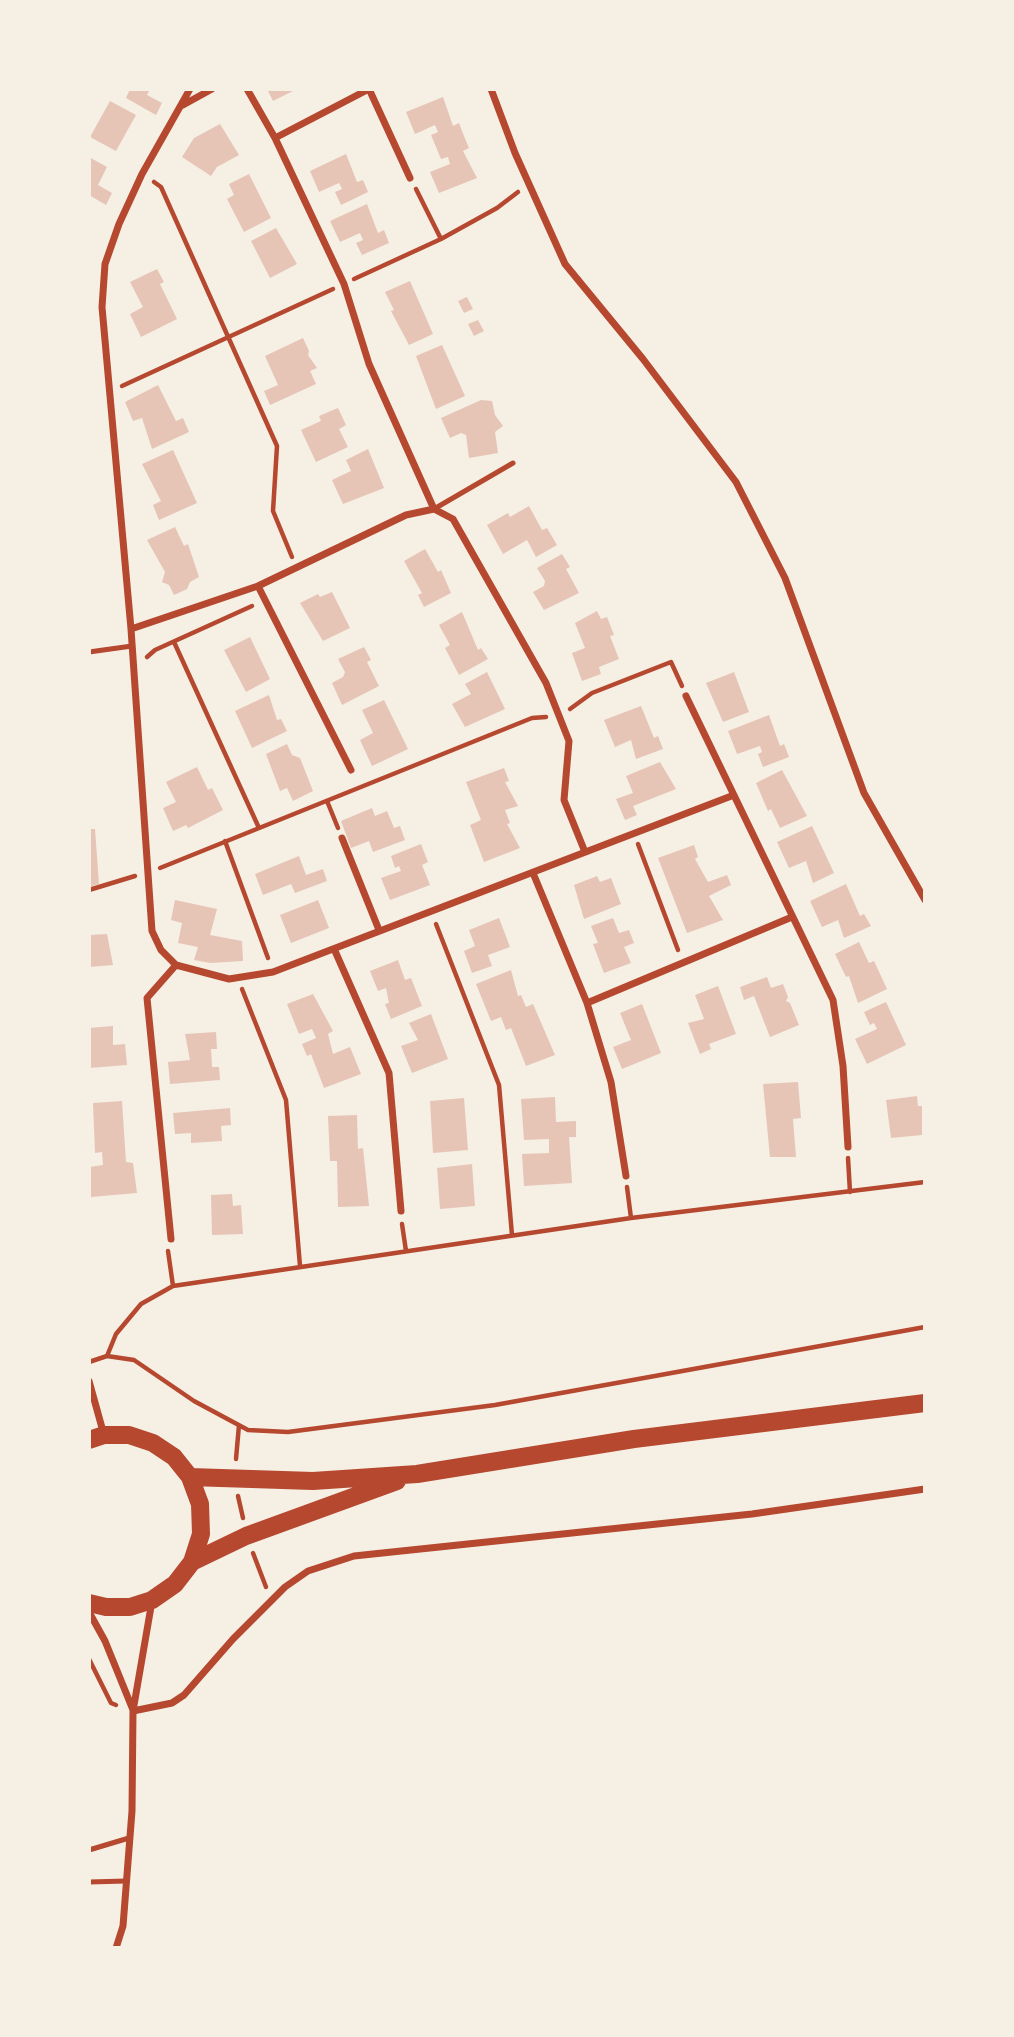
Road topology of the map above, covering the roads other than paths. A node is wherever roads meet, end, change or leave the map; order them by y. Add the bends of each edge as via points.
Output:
1 (191, 89) edge
2 (212, 89) edge
3 (247, 89) edge
4 (369, 89) edge
5 (491, 89) edge
6 (183, 106) junction
7 (275, 138) junction
8 (411, 178) road end
9 (513, 463) dead end
10 (434, 509) junction
11 (258, 586) junction
12 (131, 629) junction
13 (132, 646) junction
14 (89, 652) edge
15 (686, 696) road end
16 (351, 770) dead end
17 (734, 795) junction
18 (342, 838) road end
19 (585, 852) junction
20 (533, 873) junction
21 (925, 900) edge
22 (792, 917) junction
23 (379, 930) junction
24 (335, 951) junction
25 (176, 965) junction
26 (587, 1003) junction
27 (848, 1147) road end
28 (626, 1176) road end
29 (401, 1210) road end
30 (171, 1239) road end
31 (89, 1381) edge
32 (925, 1403) edge
33 (97, 1437) edge
34 (417, 1474) junction
35 (190, 1477) junction
36 (925, 1489) edge
37 (192, 1562) junction
38 (152, 1600) junction
39 (89, 1603) edge
40 (89, 1612) edge
41 (133, 1711) junction
42 (129, 1838) junction
43 (89, 1850) edge
44 (126, 1881) junction
45 (89, 1882) edge
46 (116, 1948) edge

1 - 6 street
2 - 6 street
3 - 7 street
4 - 7 street
4 - 8 street
5 - 21 street via 565,264 736,482 785,578 864,793
6 - 12 street via 142,174 105,264 102,307
7 - 10 street via 344,284 369,364
9 - 10 lane
10 - 11 street via 406,515
10 - 19 street via 453,519 519,632 560,715 569,741 564,800
11 - 12 street
11 - 16 street
12 - 13 street
13 - 14 lane
13 - 25 street via 152,931 161,950
15 - 17 street
17 - 19 street
17 - 22 street
18 - 23 street
19 - 20 street
20 - 23 street
20 - 26 street
22 - 26 street
22 - 27 street via 832,1000 843,1066
23 - 24 street
24 - 25 street via 273,972 229,979
24 - 29 street via 389,1073
25 - 30 street via 147,998
26 - 28 street via 611,1082
31 - 33 street
32 - 34 main road via 634,1439
33 - 35 main road via 129,1435 153,1443 174,1457
34 - 35 main road via 313,1481
34 - 37 main road via 246,1536
35 - 37 main road via 200,1504 201,1534
36 - 41 street via 752,1514 354,1556 308,1571 285,1587 184,1695 172,1703
37 - 38 main road via 175,1584
38 - 39 main road via 130,1607
38 - 41 street
40 - 41 street
41 - 42 street
42 - 43 lane
42 - 44 street
44 - 45 lane
44 - 46 street via 123,1926

